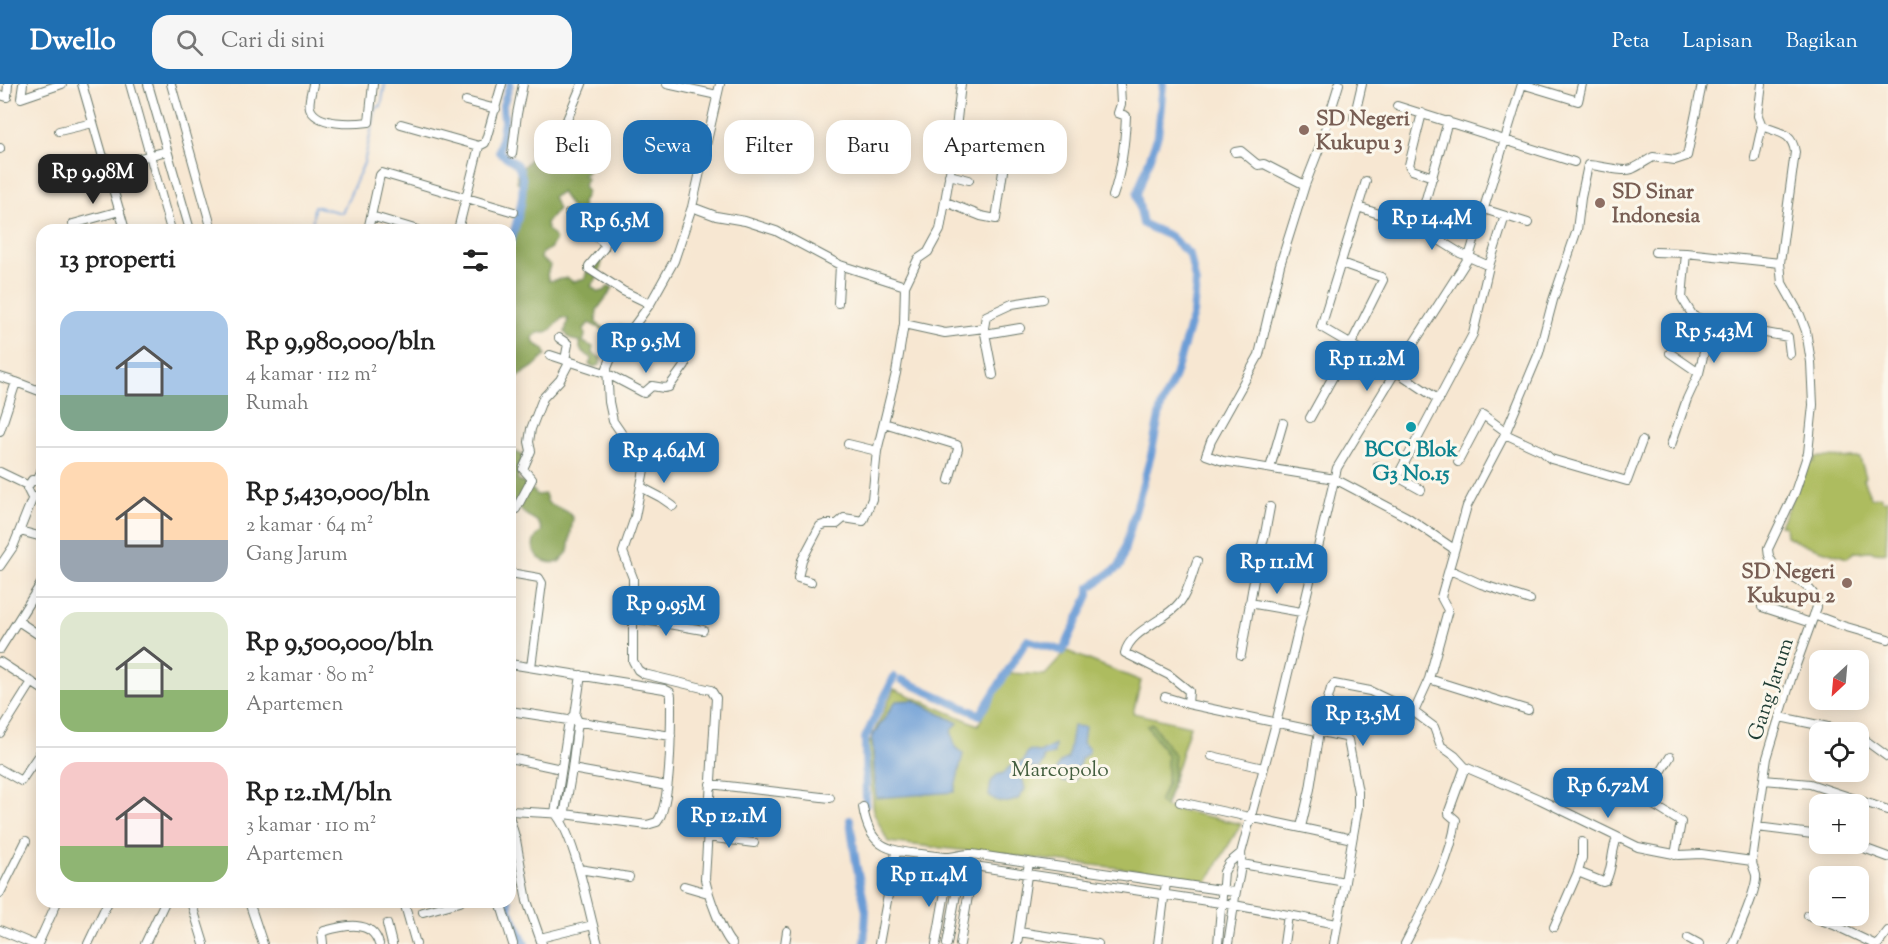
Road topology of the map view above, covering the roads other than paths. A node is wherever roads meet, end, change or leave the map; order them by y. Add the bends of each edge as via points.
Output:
1 (8, 84) edge
2 (23, 84) edge
3 (62, 84) edge
4 (82, 84) edge
5 (130, 84) edge
6 (148, 84) edge
7 (171, 84) edge
8 (313, 84) edge
9 (373, 84) edge
10 (502, 84) edge
11 (523, 84) edge
12 (582, 84) edge
13 (667, 84) edge
14 (720, 84) edge
15 (961, 84) edge
16 (1120, 84) edge
17 (1339, 84) edge
18 (1362, 84) edge
19 (1522, 84) edge
20 (1582, 84) edge
21 (1702, 84) edge
22 (1762, 84) edge
23 (36, 88) edge
24 (0, 95) edge
25 (717, 95) junction
26 (466, 100) dead end
27 (1397, 106) dead end
28 (496, 109) junction
29 (1422, 113) junction
30 (1354, 118) dead end
31 (567, 120) edge
32 (1448, 121) junction
33 (93, 123) junction
34 (401, 124) dead end
35 (1762, 126) junction
36 (59, 131) dead end
37 (1504, 140) junction
38 (479, 146) junction
39 (167, 151) junction
40 (1235, 152) dead end
41 (512, 154) dead end
42 (151, 155) junction
43 (103, 157) junction
44 (1755, 158) dead end
45 (1574, 162) dead end
46 (117, 164) junction
47 (96, 170) junction
48 (1003, 174) edge
49 (109, 175) junction
50 (949, 175) junction
51 (1433, 177) junction
52 (65, 178) dead end
53 (969, 180) dead end
54 (1366, 182) dead end
55 (1305, 185) junction
56 (1113, 196) dead end
57 (465, 197) junction
58 (946, 202) junction
59 (692, 207) junction
60 (1358, 207) junction
61 (120, 211) junction
62 (1490, 211) dead end
63 (514, 212) dead end
64 (569, 213) dead end
65 (371, 216) junction
66 (1505, 216) junction
67 (1528, 223) dead end
68 (73, 224) dead end
69 (123, 224) edge
70 (169, 224) edge
71 (188, 224) edge
72 (210, 224) edge
73 (369, 224) edge
74 (398, 224) edge
75 (460, 224) edge
76 (1418, 227) junction
77 (1655, 252) dead end
78 (1686, 253) junction
79 (1469, 257) junction
80 (1341, 263) junction
81 (1780, 263) junction
82 (840, 265) junction
83 (1489, 266) junction
84 (905, 286) junction
85 (1043, 299) dead end
86 (838, 303) dead end
87 (650, 304) junction
88 (1711, 323) junction
89 (904, 324) junction
90 (1020, 328) dead end
91 (985, 331) junction
92 (559, 338) dead end
93 (1350, 346) junction
94 (1670, 353) dead end
95 (1790, 354) dead end
96 (550, 355) dead end
97 (568, 360) junction
98 (685, 365) dead end
99 (1396, 371) junction
100 (1699, 373) junction
101 (608, 374) junction
102 (993, 375) dead end
103 (0, 377) edge
104 (16, 382) junction
105 (36, 390) edge
106 (1439, 400) junction
107 (1310, 418) dead end
108 (884, 423) junction
109 (1283, 423) dead end
110 (0, 430) edge
111 (1505, 432) junction
112 (1642, 441) dead end
113 (848, 444) dead end
114 (1671, 445) dead end
115 (877, 451) junction
116 (1458, 462) dead end
117 (1378, 466) dead end
118 (1270, 468) junction
119 (0, 472) edge
120 (1398, 477) junction
121 (1335, 479) junction
122 (36, 480) edge
123 (949, 480) dead end
124 (27, 485) junction
125 (641, 487) junction
126 (1421, 490) dead end
127 (36, 495) edge
128 (36, 500) edge
129 (673, 506) dead end
130 (1270, 507) dead end
131 (516, 509) edge
132 (20, 531) junction
133 (36, 535) edge
134 (1455, 549) junction
135 (1, 561) edge
136 (1197, 561) dead end
137 (1450, 570) junction
138 (516, 574) edge
139 (811, 582) dead end
140 (36, 592) edge
141 (675, 594) dead end
142 (633, 596) junction
143 (1530, 600) dead end
144 (1249, 603) junction
145 (1762, 607) dead end
146 (1301, 612) junction
147 (1814, 615) junction
148 (634, 618) junction
149 (18, 621) junction
150 (1810, 623) junction
151 (703, 630) dead end
152 (36, 633) edge
153 (1888, 639) edge
154 (0, 649) edge
155 (1241, 655) dead end
156 (0, 662) edge
157 (516, 665) edge
158 (531, 667) junction
159 (581, 675) junction
160 (1430, 679) junction
161 (32, 682) junction
162 (36, 685) edge
163 (1165, 697) dead end
164 (1188, 704) junction
165 (1528, 710) dead end
166 (516, 712) edge
167 (1414, 712) junction
168 (1780, 717) junction
169 (574, 719) junction
170 (1275, 723) junction
171 (1809, 723) edge
172 (1319, 731) junction
173 (0, 733) edge
174 (671, 736) junction
175 (1869, 743) edge
176 (1212, 756) dead end
177 (1670, 757) dead end
178 (1888, 757) edge
179 (36, 759) edge
180 (516, 759) edge
181 (1465, 767) junction
182 (1263, 768) junction
183 (0, 769) edge
184 (561, 769) junction
185 (572, 769) junction
186 (1764, 780) junction
187 (710, 784) junction
188 (667, 786) junction
189 (830, 798) dead end
190 (1180, 802) dead end
191 (863, 807) dead end
192 (1888, 809) edge
193 (516, 811) edge
194 (555, 813) junction
195 (564, 818) junction
196 (1250, 819) junction
197 (1757, 826) junction
198 (1301, 827) junction
199 (1809, 833) edge
200 (708, 835) junction
201 (1617, 838) junction
202 (1352, 839) junction
203 (516, 840) edge
204 (26, 841) dead end
205 (754, 841) dead end
206 (1582, 842) dead end
207 (1869, 850) edge
208 (896, 852) junction
209 (963, 853) junction
210 (1241, 853) junction
211 (1675, 855) junction
212 (952, 857) junction
213 (1888, 857) edge
214 (1752, 861) junction
215 (1029, 862) junction
216 (961, 864) junction
217 (1242, 864) junction
218 (973, 866) junction
219 (579, 869) junction
220 (1578, 872) junction
221 (1027, 874) junction
222 (948, 875) dead end
223 (629, 877) dead end
224 (1344, 882) junction
225 (1166, 883) junction
226 (684, 886) dead end
227 (1221, 891) junction
228 (1234, 892) junction
229 (0, 893) edge
230 (708, 893) junction
231 (1165, 896) junction
232 (1221, 904) junction
233 (1234, 905) junction
234 (54, 908) edge
235 (105, 908) edge
236 (162, 908) edge
237 (193, 908) edge
238 (251, 908) edge
239 (406, 908) edge
240 (438, 908) edge
241 (502, 908) edge
242 (423, 912) dead end
243 (1288, 915) junction
244 (1808, 915) dead end
245 (387, 924) dead end
246 (1337, 924) junction
247 (593, 925) junction
248 (1554, 927) dead end
249 (0, 930) edge
250 (787, 931) dead end
251 (1888, 931) edge
252 (1019, 932) junction
253 (149, 935) junction
254 (1688, 938) dead end
255 (541, 941) edge
256 (33, 944) edge
257 (38, 944) edge
258 (88, 944) edge
259 (145, 944) edge
260 (152, 944) edge
261 (204, 944) edge
262 (263, 944) edge
263 (323, 944) edge
264 (379, 944) edge
265 (392, 944) edge
266 (416, 944) edge
267 (513, 944) edge
268 (598, 944) edge
269 (732, 944) edge
270 (785, 944) edge
271 (879, 944) edge
272 (936, 944) edge
273 (947, 944) edge
274 (960, 944) edge
275 (1017, 944) edge
276 (1098, 944) edge
277 (1158, 944) edge
278 (1218, 944) edge
279 (1228, 944) edge
280 (1284, 944) edge
281 (1334, 944) edge
282 (1405, 944) edge
283 (1699, 944) edge
284 (1733, 944) edge
285 (1874, 944) edge
286 (1878, 944) edge

1 - 24 street via 7,97
2 - 23 street via 21,98
3 - 23 street
4 - 33 street
5 - 42 street
6 - 39 street
7 - 72 street
8 - 9 street via 313,112 336,123 364,123
10 - 28 street
11 - 41 street
12 - 31 street
13 - 25 street
14 - 25 street
15 - 50 street
16 - 56 street via 1118,112 1126,116 1126,132
17 - 55 street
18 - 30 street
19 - 20 street via 1578,101
19 - 37 street
21 - 111 street via 1687,156 1676,160 1653,157 1624,171 1588,165 1577,231 1539,353
22 - 35 street via 1758,116
25 - 59 street
26 - 28 street
27 - 29 street
28 - 38 street via 485,143
29 - 32 street
29 - 51 street via 1409,165 1412,170
32 - 37 street
32 - 51 street
33 - 36 street
33 - 43 street
34 - 38 street
35 - 44 street
35 - 81 street via 1794,141
37 - 45 street
37 - 79 street
38 - 57 street
39 - 42 street
39 - 71 street
40 - 55 street via 1241,151 1258,165 1264,164
42 - 46 street
42 - 70 street
43 - 46 street
43 - 47 street
46 - 49 street
47 - 49 street
47 - 52 street
48 - 58 street via 994,220
49 - 61 street
50 - 53 street
50 - 58 street
51 - 76 street
54 - 60 street
55 - 118 street via 1280,265 1259,355 1206,455
57 - 63 street
57 - 65 street via 382,173
57 - 75 street
58 - 84 street via 940,230 928,252 918,259
59 - 82 street via 776,231
59 - 87 street via 674,261
60 - 76 street
60 - 80 street
61 - 68 street
61 - 69 street
62 - 66 street
64 - 87 street via 605,244 589,269
65 - 73 street
65 - 74 street
66 - 67 street
66 - 83 street
76 - 79 street
77 - 78 street
78 - 81 street
78 - 88 street via 1682,298 1693,316
79 - 83 street
79 - 99 street
80 - 93 street via 1321,327
80 - 93 street via 1383,280
81 - 147 street via 1782,283 1806,331 1813,405 1808,453 1768,555 1775,566 1812,589
82 - 84 street
82 - 86 street
83 - 106 street via 1473,334
84 - 89 street
85 - 91 street via 1012,304 986,316
87 - 101 street via 612,356
88 - 95 street via 1788,337
88 - 100 street
89 - 91 street via 945,333
89 - 108 street via 897,374
90 - 91 street
91 - 102 street
92 - 97 street via 568,344
93 - 99 street
93 - 107 street
94 - 100 street
96 - 97 street
97 - 101 street
97 - 131 street via 560,380 543,398 531,429 531,451 523,469 532,479
98 - 101 street via 669,387 652,386 644,393
99 - 106 street
99 - 121 street via 1343,456
100 - 114 street
101 - 125 street via 613,421 618,431 645,454
103 - 104 street
104 - 105 street
104 - 110 street
106 - 120 street
108 - 115 street
108 - 123 street via 957,445
109 - 118 street
111 - 112 street via 1551,459 1627,481
111 - 116 street via 1483,415
111 - 134 street via 1467,506
113 - 115 street
115 - 139 street via 872,499 863,521 845,518 837,524 823,525 802,560 798,578
117 - 120 street
118 - 121 street
119 - 124 street
120 - 126 street
121 - 134 street via 1407,517
121 - 146 street
122 - 124 street
124 - 127 street via 27,491
125 - 129 street
125 - 142 street via 623,552 632,573
128 - 132 street
130 - 144 street
132 - 133 street
132 - 135 street
134 - 137 street
136 - 164 street via 1180,602 1167,616 1134,638 1125,653 1169,675 1189,691
137 - 143 street
137 - 160 street via 1441,597 1448,610
138 - 158 street via 534,576 543,583
140 - 149 street
141 - 142 street
142 - 148 street
144 - 146 street
144 - 155 street
145 - 150 street
146 - 170 street
147 - 150 street, Gang Jarum
147 - 153 street
148 - 151 street
148 - 187 street via 633,661 638,670 714,693
149 - 152 street
149 - 154 street
150 - 168 street, Gang Jarum
156 - 161 street
157 - 158 street
158 - 159 street
159 - 169 street
159 - 174 street via 669,692
160 - 165 street
160 - 167 street
161 - 162 street
161 - 173 street
163 - 164 street
164 - 170 street
166 - 169 street
167 - 172 street via 1370,692 1333,684
167 - 181 street via 1434,728 1441,746
168 - 171 street
168 - 186 street, Gang Jarum
169 - 174 street
169 - 184 street
169 - 185 street
170 - 172 street
170 - 182 street
172 - 198 street
172 - 202 street via 1345,737 1350,742 1358,800
174 - 188 street
175 - 178 street
176 - 182 street
177 - 211 street via 1650,796 1652,804 1681,822
179 - 183 street via 21,780
180 - 184 street
181 - 201 street
181 - 282 street via 1449,811 1456,820 1453,839 1431,895
182 - 196 street
184 - 194 street
185 - 188 street
185 - 195 street
186 - 192 street via 1810,784
186 - 197 street, Gang Jarum
187 - 189 street
187 - 200 street
188 - 195 street via 660,819 653,824
190 - 196 street
191 - 208 street via 867,825 876,839
193 - 194 street
194 - 195 street
195 - 219 street
196 - 198 street
196 - 210 street
197 - 199 street
197 - 214 street, Gang Jarum
198 - 202 street
200 - 205 street
200 - 230 street
201 - 211 street
201 - 220 street via 1606,881
202 - 224 street
203 - 255 street via 527,902
204 - 229 street
206 - 220 street
207 - 213 street
208 - 212 street
208 - 271 street
209 - 212 street
209 - 215 street
209 - 216 street
210 - 217 street
210 - 227 street via 1224,872
211 - 214 street via 1701,854
212 - 216 street
214 - 284 street, Gang Jarum via 1756,876 1752,897
215 - 221 street
215 - 225 street
216 - 218 street
216 - 273 street
217 - 224 street
217 - 228 street
218 - 221 street
218 - 274 street
219 - 223 street
219 - 247 street
220 - 248 street
221 - 231 street
221 - 252 street
222 - 272 street
224 - 246 street
225 - 227 street
225 - 231 street
226 - 230 street
227 - 228 street
227 - 232 street
228 - 233 street
230 - 269 street
231 - 232 street
231 - 277 street
232 - 233 street
232 - 278 street
233 - 243 street
233 - 279 street
234 - 257 street
235 - 258 street
236 - 253 street
237 - 261 street
238 - 262 street
239 - 266 street
240 - 242 street
241 - 267 street
243 - 246 street
243 - 280 street
244 - 285 street
245 - 265 street
246 - 281 street
247 - 255 street
247 - 268 street
249 - 256 street
250 - 270 street
251 - 286 street
252 - 275 street
252 - 276 street
253 - 259 street
253 - 260 street
254 - 283 street
263 - 264 street via 324,931 350,925 375,933

